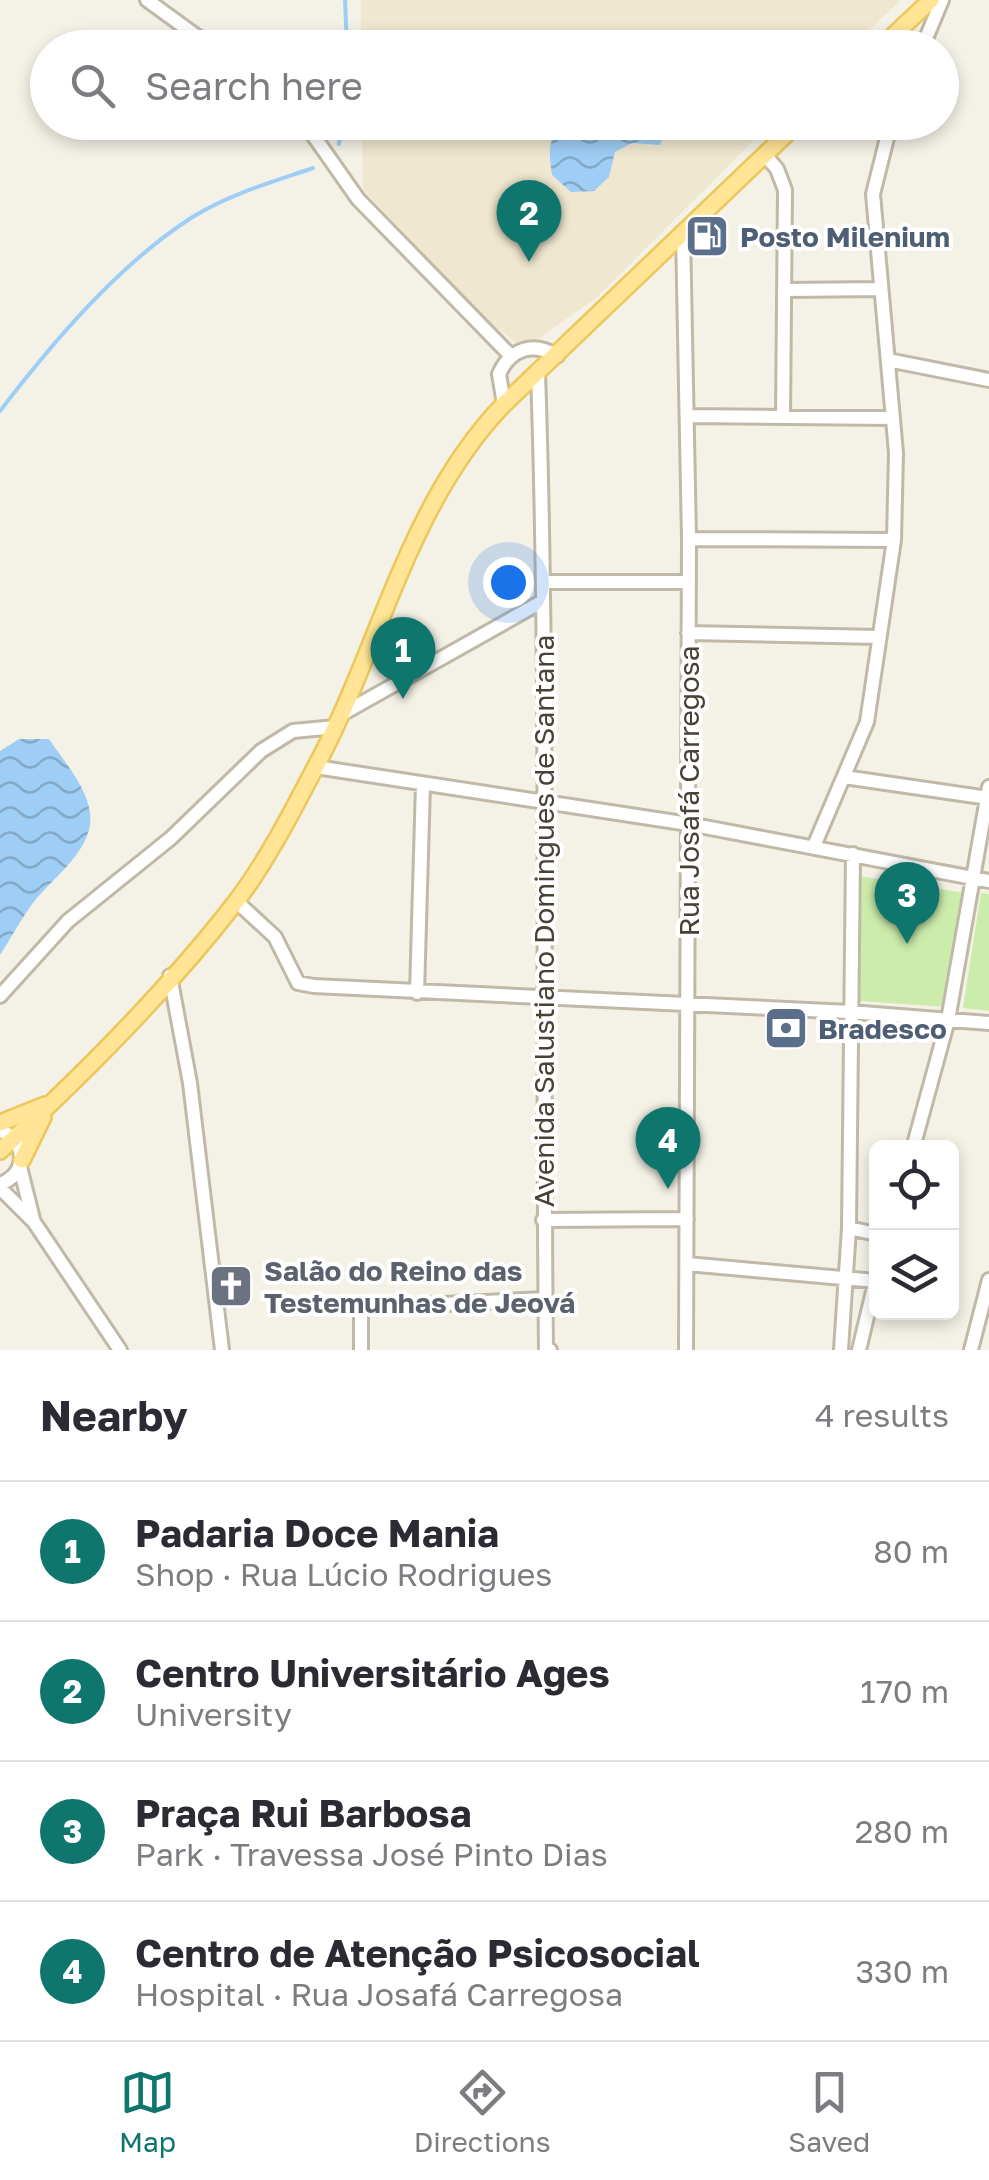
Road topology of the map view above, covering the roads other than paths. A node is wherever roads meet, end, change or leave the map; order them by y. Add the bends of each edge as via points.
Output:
1 (147, 0) edge
2 (932, 0) edge
3 (942, 0) edge
4 (188, 30) edge
5 (900, 30) edge
6 (930, 30) edge
7 (317, 140) edge
8 (781, 140) edge
9 (887, 140) edge
10 (764, 156) junction
11 (682, 232) junction
12 (879, 288) junction
13 (787, 290) junction
14 (512, 356) junction
15 (557, 356) junction
16 (888, 360) junction
17 (538, 372) junction
18 (989, 380) edge
19 (504, 404) junction
20 (688, 416) junction
21 (783, 417) junction
22 (894, 418) junction
23 (689, 539) junction
24 (894, 540) junction
25 (542, 582) junction
26 (688, 582) junction
27 (543, 601) junction
28 (688, 633) junction
29 (879, 637) junction
30 (339, 720) junction
31 (316, 767) junction
32 (844, 776) junction
33 (423, 784) junction
34 (989, 794) edge
35 (542, 805) junction
36 (690, 824) junction
37 (814, 846) junction
38 (853, 854) junction
39 (983, 880) edge
40 (236, 901) junction
41 (170, 976) junction
42 (416, 993) junction
43 (0, 996) edge
44 (541, 998) junction
45 (686, 1005) junction
46 (850, 1012) junction
47 (948, 1020) junction
48 (989, 1023) edge
49 (49, 1104) junction
50 (5, 1130) edge
51 (915, 1140) edge
52 (0, 1151) edge
53 (21, 1164) junction
54 (0, 1186) edge
55 (688, 1219) junction
56 (544, 1220) junction
57 (34, 1222) junction
58 (849, 1228) junction
59 (869, 1232) edge
60 (687, 1264) junction
61 (848, 1278) junction
62 (869, 1280) edge
63 (989, 1280) edge
64 (545, 1299) junction
65 (869, 1313) edge
66 (845, 1318) junction
67 (867, 1322) junction
68 (120, 1350) edge
69 (222, 1350) edge
70 (361, 1350) edge
71 (548, 1350) edge
72 (686, 1350) edge
73 (841, 1350) edge
74 (859, 1350) edge
75 (971, 1350) edge

1 - 4 street
2 - 5 main road
3 - 6 street
7 - 14 street via 358,199
8 - 10 main road
9 - 12 street via 873,194
10 - 11 main road
10 - 13 street via 778,169 785,190
11 - 15 main road
11 - 20 street, Rua Josafá Carregosa
12 - 13 street
12 - 16 street
13 - 21 street
14 - 15 street via 531,348
14 - 19 street via 499,374
15 - 17 main road
16 - 18 street
16 - 22 street
17 - 19 main road
17 - 25 street, Avenida Salustiano Domingues de Santana
19 - 30 main road via 467,446 428,513
20 - 21 street
20 - 23 street, Rua Josafá Carregosa
21 - 22 street
22 - 24 street
23 - 24 street
23 - 26 street, Rua Josafá Carregosa
24 - 29 street
25 - 26 street
25 - 27 street, Avenida Salustiano Domingues de Santana
26 - 28 street, Rua Josafá Carregosa
27 - 30 street
27 - 35 street, Avenida Salustiano Domingues de Santana
28 - 29 street
28 - 36 street, Rua Josafá Carregosa
29 - 32 street via 868,722
30 - 31 main road
30 - 43 street via 294,731 261,750 171,838 68,920
31 - 33 street
31 - 40 main road
32 - 34 street
32 - 37 street
33 - 35 street
33 - 42 street
34 - 39 street
35 - 36 street
35 - 44 street, Avenida Salustiano Domingues de Santana
36 - 37 street
36 - 45 street, Rua Josafá Carregosa
37 - 38 street
38 - 39 street
38 - 46 street
39 - 47 street
40 - 41 main road
40 - 42 street via 274,937 298,982
41 - 49 main road
41 - 69 street via 190,1083
42 - 44 street
44 - 45 street
44 - 56 street, Avenida Salustiano Domingues de Santana
45 - 46 street
45 - 55 street, Rua Josafá Carregosa
46 - 47 street
46 - 58 street
47 - 48 street
47 - 51 street
49 - 50 main road
49 - 53 main road
50 - 52 main road
50 - 53 street
53 - 54 street
53 - 57 street
54 - 57 street
55 - 56 street
55 - 60 street, Rua Josafá Carregosa
56 - 64 street, Avenida Salustiano Domingues de Santana
57 - 68 street
58 - 59 street
58 - 61 street
60 - 61 street
60 - 72 street, Rua Josafá Carregosa
61 - 62 street
61 - 66 street
63 - 75 street
64 - 70 street via 361,1308
64 - 71 street, Avenida Salustiano Domingues de Santana
65 - 67 street
66 - 67 street
66 - 73 street
67 - 74 street

